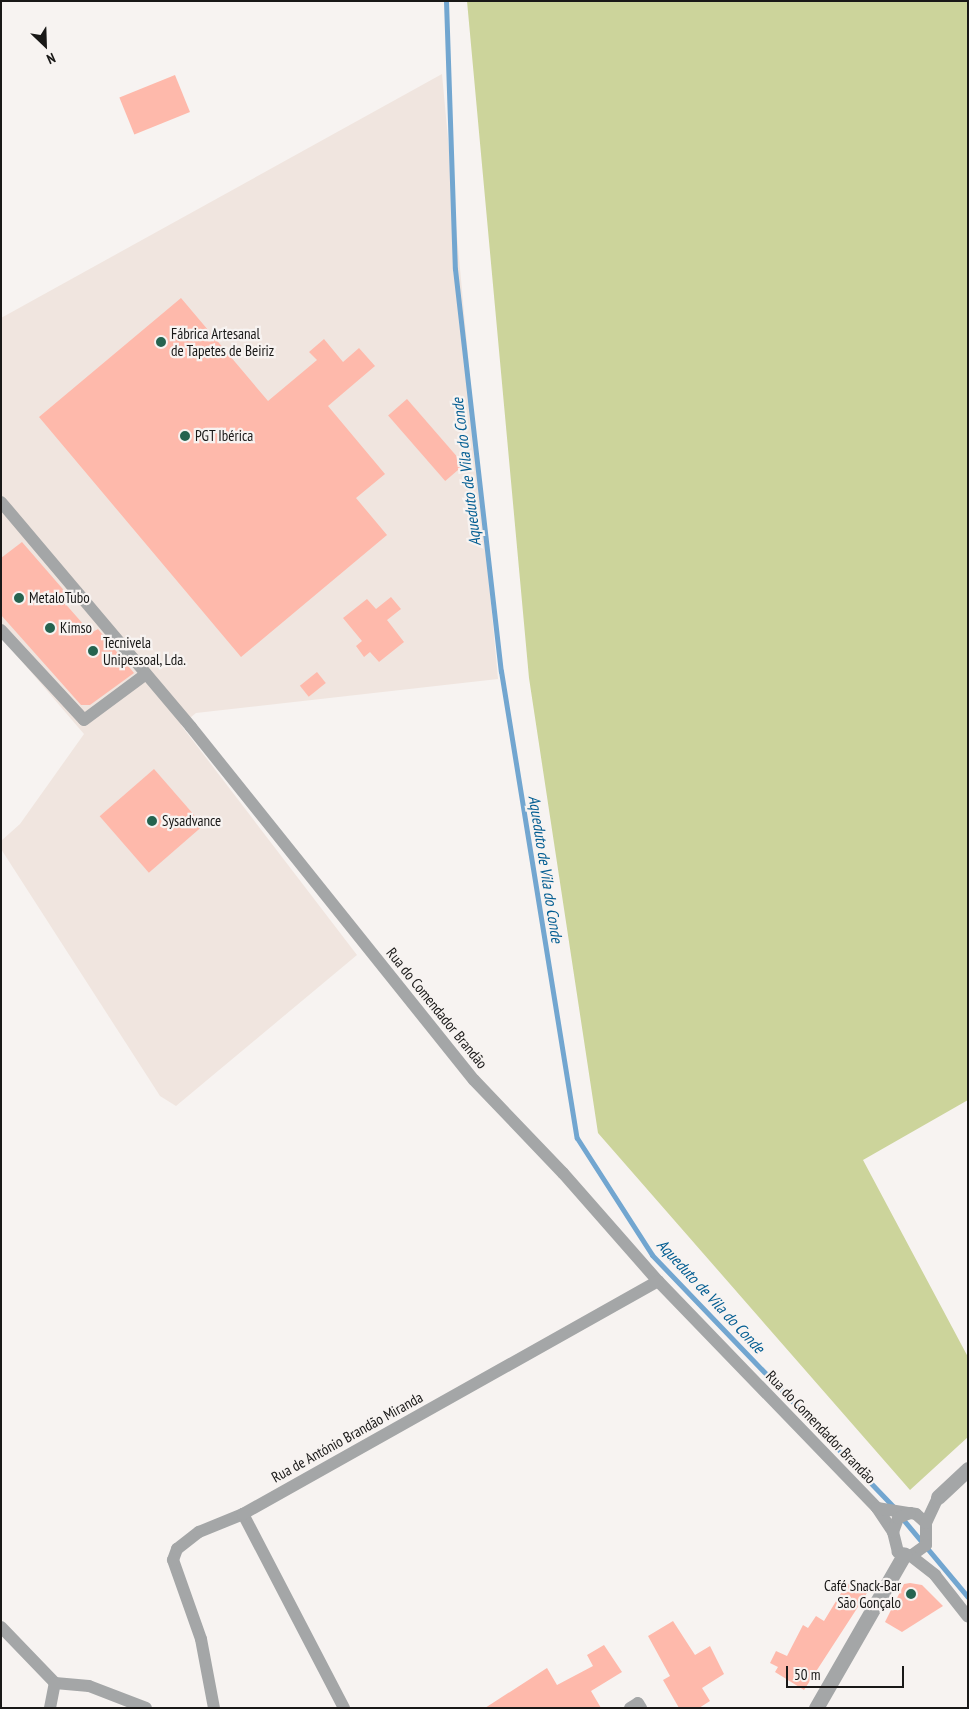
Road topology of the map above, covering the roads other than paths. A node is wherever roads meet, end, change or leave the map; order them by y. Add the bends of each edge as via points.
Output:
1 (1, 502) edge
2 (1, 630) edge
3 (146, 674) junction
4 (658, 1281) junction
5 (968, 1469) edge
6 (938, 1498) junction
7 (877, 1508) junction
8 (913, 1513) junction
9 (243, 1514) junction
10 (926, 1523) junction
11 (893, 1532) junction
12 (926, 1545) junction
13 (908, 1556) junction
14 (935, 1575) junction
15 (968, 1617) edge
16 (1, 1627) edge
17 (56, 1683) junction
18 (50, 1708) edge
19 (146, 1708) edge
20 (214, 1708) edge
21 (344, 1708) edge
22 (630, 1708) edge
23 (641, 1708) edge
24 (816, 1708) edge

1 - 3 street, Rua do Comendador Brandão
2 - 3 street via 84,720
3 - 4 street, Rua do Comendador Brandão via 474,1080 563,1173
4 - 7 street, Rua do Comendador Brandão
4 - 9 street, Rua de António Brandão Miranda
5 - 6 street
6 - 8 street
6 - 10 street
7 - 8 street
7 - 11 street, Rua do Comendador Brandão
8 - 10 street
8 - 11 street via 898,1518
9 - 20 street, Rua de António Brandão Miranda via 199,1532 177,1549 172,1560 201,1639
9 - 21 street
10 - 12 street
11 - 13 street via 894,1546
12 - 13 street
12 - 14 street
13 - 14 street
13 - 24 street
14 - 15 street
16 - 17 street
17 - 18 street
17 - 19 street via 89,1686
22 - 23 street via 638,1703

